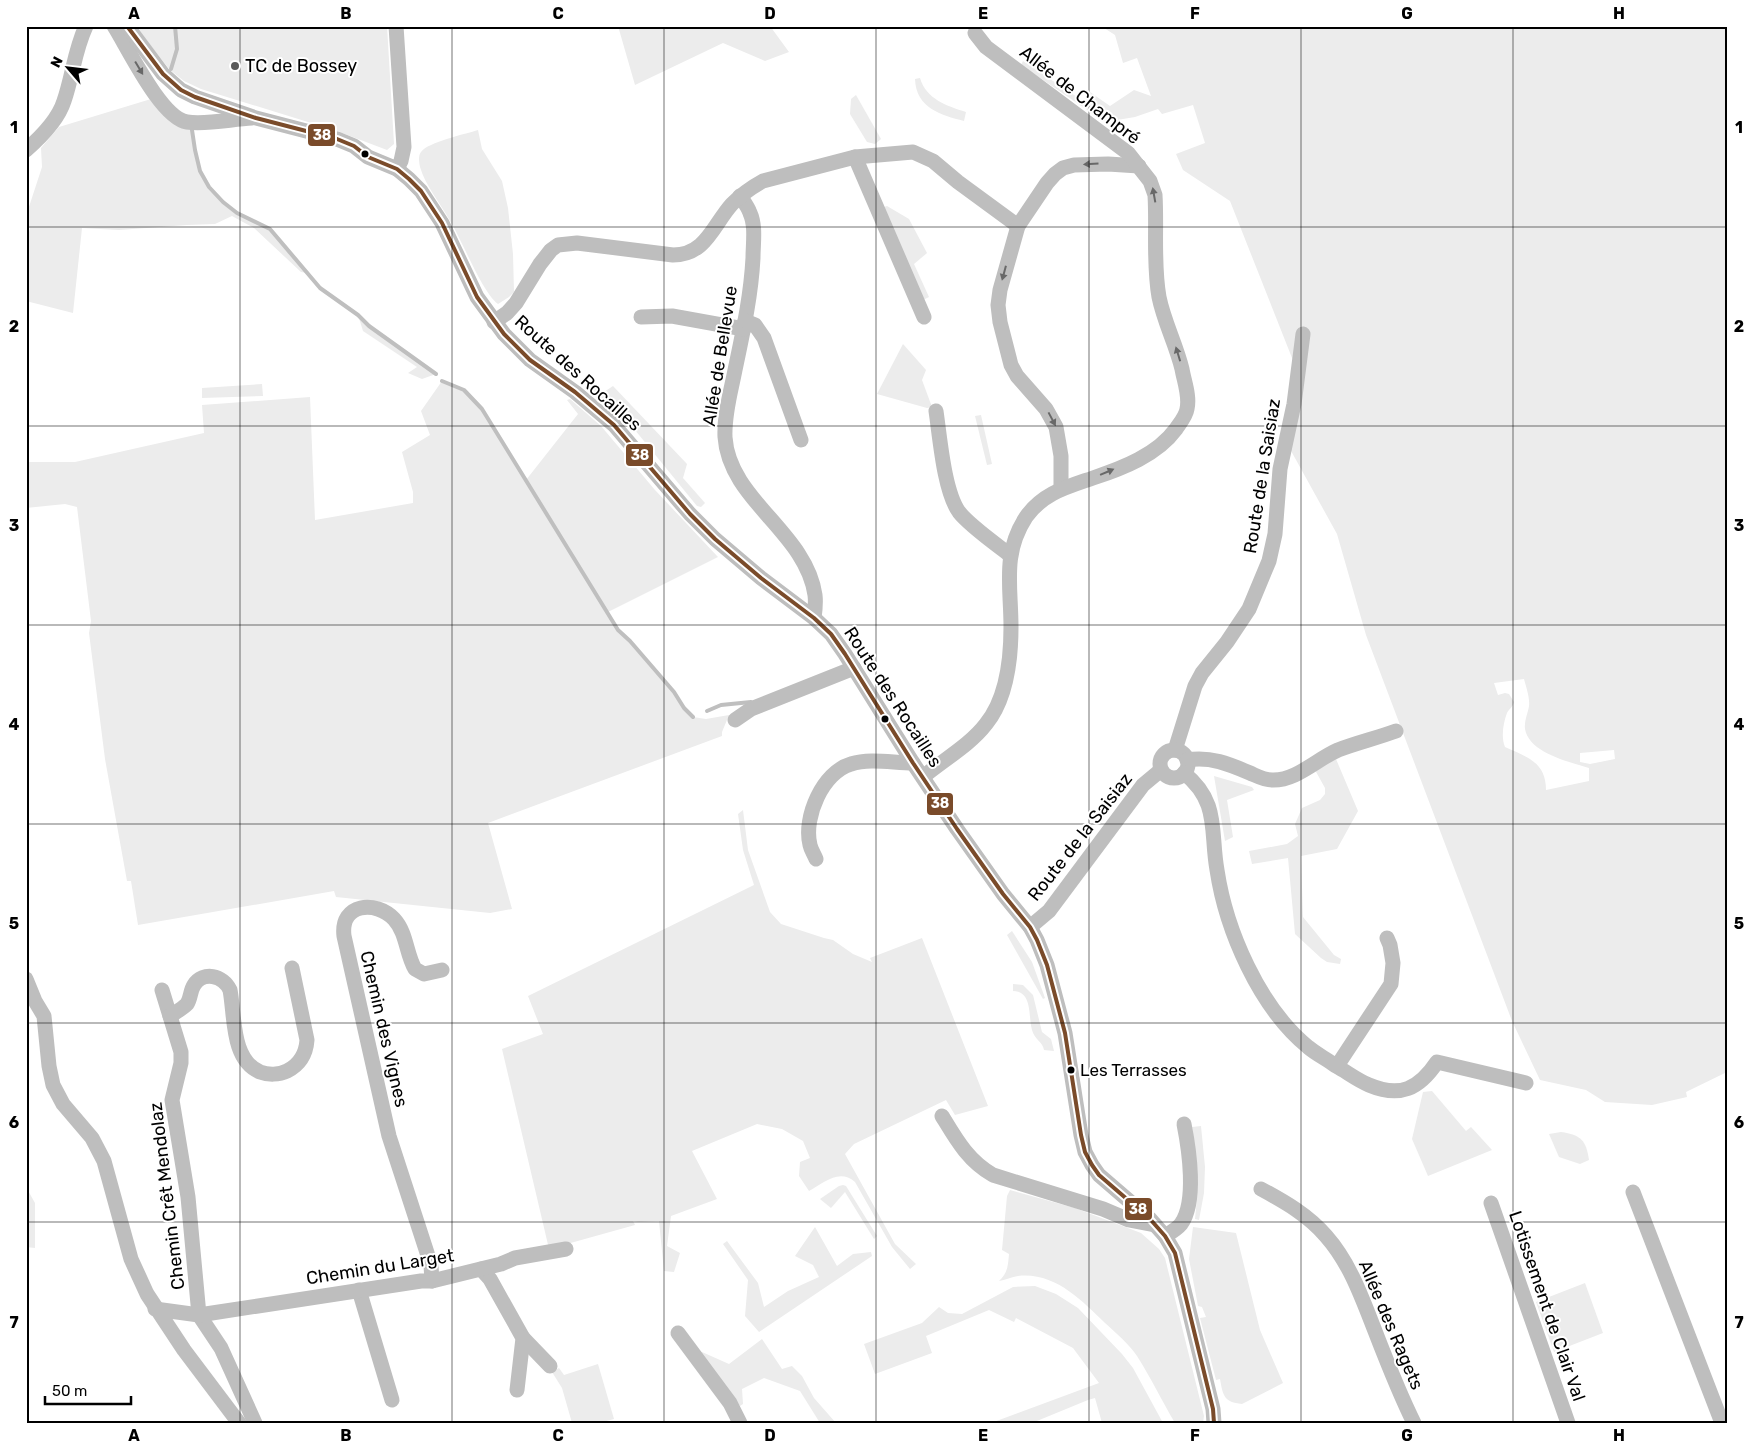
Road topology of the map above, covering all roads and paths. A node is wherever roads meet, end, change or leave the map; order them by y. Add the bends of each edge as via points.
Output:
1 (86, 26) edge
2 (114, 26) edge
3 (127, 26) edge
4 (396, 26) edge
5 (975, 33) dead end
6 (256, 118) junction
7 (26, 150) edge
8 (855, 157) junction
9 (1139, 166) junction
10 (397, 169) junction
11 (740, 196) junction
12 (1018, 226) junction
13 (924, 316) dead end
14 (641, 317) dead end
15 (494, 322) junction
16 (745, 325) junction
17 (1303, 334) dead end
18 (936, 410) dead end
19 (801, 440) dead end
20 (1061, 488) junction
21 (1010, 555) junction
22 (814, 618) junction
23 (854, 668) junction
24 (735, 720) dead end
25 (1396, 731) dead end
26 (1175, 750) junction
27 (913, 763) junction
28 (1186, 767) junction
29 (1161, 770) junction
30 (922, 777) junction
31 (816, 859) dead end
32 (1030, 927) junction
33 (1387, 938) dead end
34 (292, 968) dead end
35 (442, 970) dead end
36 (26, 979) edge
37 (162, 990) dead end
38 (170, 1016) junction
39 (1338, 1066) junction
40 (1526, 1082) dead end
41 (942, 1116) dead end
42 (1184, 1124) dead end
43 (1261, 1189) dead end
44 (1633, 1192) dead end
45 (1491, 1202) dead end
46 (1160, 1230) junction
47 (566, 1248) dead end
48 (481, 1269) junction
49 (432, 1281) junction
50 (359, 1290) junction
51 (156, 1309) junction
52 (199, 1315) junction
53 (678, 1333) dead end
54 (523, 1338) junction
55 (550, 1366) dead end
56 (517, 1390) dead end
57 (392, 1400) dead end
58 (1217, 1422) edge
59 (239, 1423) edge
60 (255, 1423) edge
61 (740, 1423) edge
62 (1414, 1423) edge
63 (1568, 1423) edge
64 (1722, 1423) edge

1 - 7 street via 60,110
2 -> 6 street via 160,103 172,116 186,122
3 - 6 street via 163,74 177,86 195,97
4 - 10 street via 404,146
5 - 9 street, Allée de Champré via 986,47 1105,135
6 - 10 street, Route des Rocailles via 337,139
8 - 11 street via 763,181
8 - 12 street via 908,152 923,155
8 - 13 street
9 -> 12 street via 1089,164 1059,170 1046,183
20 -> 9 street, Allée de Champré via 1102,475 1156,449 1168,439 1188,409 1179,356 1159,295 1155,195
10 - 15 street, Route des Rocailles via 421,190 442,223 477,297
11 - 15 street via 699,248 689,253 673,255 576,243 558,245 540,264 516,303
11 - 16 street, Allée de Bellevue via 750,212 753,229
12 -> 20 street via 1000,290 998,305 1002,332 1014,371 1046,409 1056,427 1061,456
14 - 16 street via 672,316
15 - 22 street, Route des Rocailles via 530,360 614,425 705,530
16 - 19 street via 755,324 764,338
16 - 22 street, Allée de Bellevue via 727,407 727,449 740,480 804,563 815,595
17 - 26 street, Route de la Saisiaz via 1294,404 1280,469 1275,534 1268,561 1249,609 1195,686
18 - 21 street via 954,503 963,517
20 - 21 street, Allée de Champré via 1027,516
21 - 30 street, Allée de Champré via 1009,657 999,702 976,735
22 - 23 street, Route des Rocailles via 831,634
23 - 24 street via 751,709
23 - 27 street, Route des Rocailles
25 - 28 street via 1339,750 1279,780 1265,780 1210,759 1202,758
26 - 28 street via 1184,754
26 - 29 street via 1162,756
27 - 30 street, Route des Rocailles
27 - 31 street via 857,762 833,774 815,802 812,817 810,843
28 - 29 street via 1180,777 1172,778
28 - 39 street via 1208,804 1216,870 1236,939 1248,967 1266,998 1292,1031
29 - 32 street, Route de la Saisiaz via 1143,785 1049,912
30 - 32 street, Route des Rocailles via 1003,894
32 - 46 street, Route des Rocailles via 1042,949 1062,1020 1085,1152 1099,1175
33 - 39 street via 1393,964 1391,984
34 - 38 street via 307,1040 299,1061 283,1072 263,1073 244,1060 238,1043 230,990 220,978 200,979 184,1007
35 - 49 street, Chemin des Vignes via 424,974 415,969 401,929 383,911 361,908 350,913 344,921 344,936 389,1136 431,1264
36 - 51 street via 44,1016 53,1085 63,1104 92,1138 100,1153 131,1258
37 - 38 street, Chemin Crêt Mendolaz
38 - 52 street, Chemin Crêt Mendolaz via 182,1058 172,1100 188,1197
39 - 40 street via 1363,1082 1393,1091 1418,1084 1437,1062
41 - 46 street via 970,1158 993,1175
42 - 46 street via 1190,1197 1180,1224
43 - 62 street, Allée des Ragets via 1302,1213 1337,1249 1360,1293
44 - 64 street
45 - 63 street, Lotissement de Clair Val
46 - 58 street via 1175,1253
47 - 48 street, Chemin du Larget via 521,1256
48 - 49 street, Chemin du Larget
48 - 54 street via 490,1278
49 - 50 street, Chemin du Larget
50 - 52 street, Chemin du Larget
50 - 57 street
51 - 52 street, Chemin du Larget
51 - 59 street
52 - 60 street via 221,1348
53 - 61 street via 730,1403
54 - 55 street
54 - 56 street

